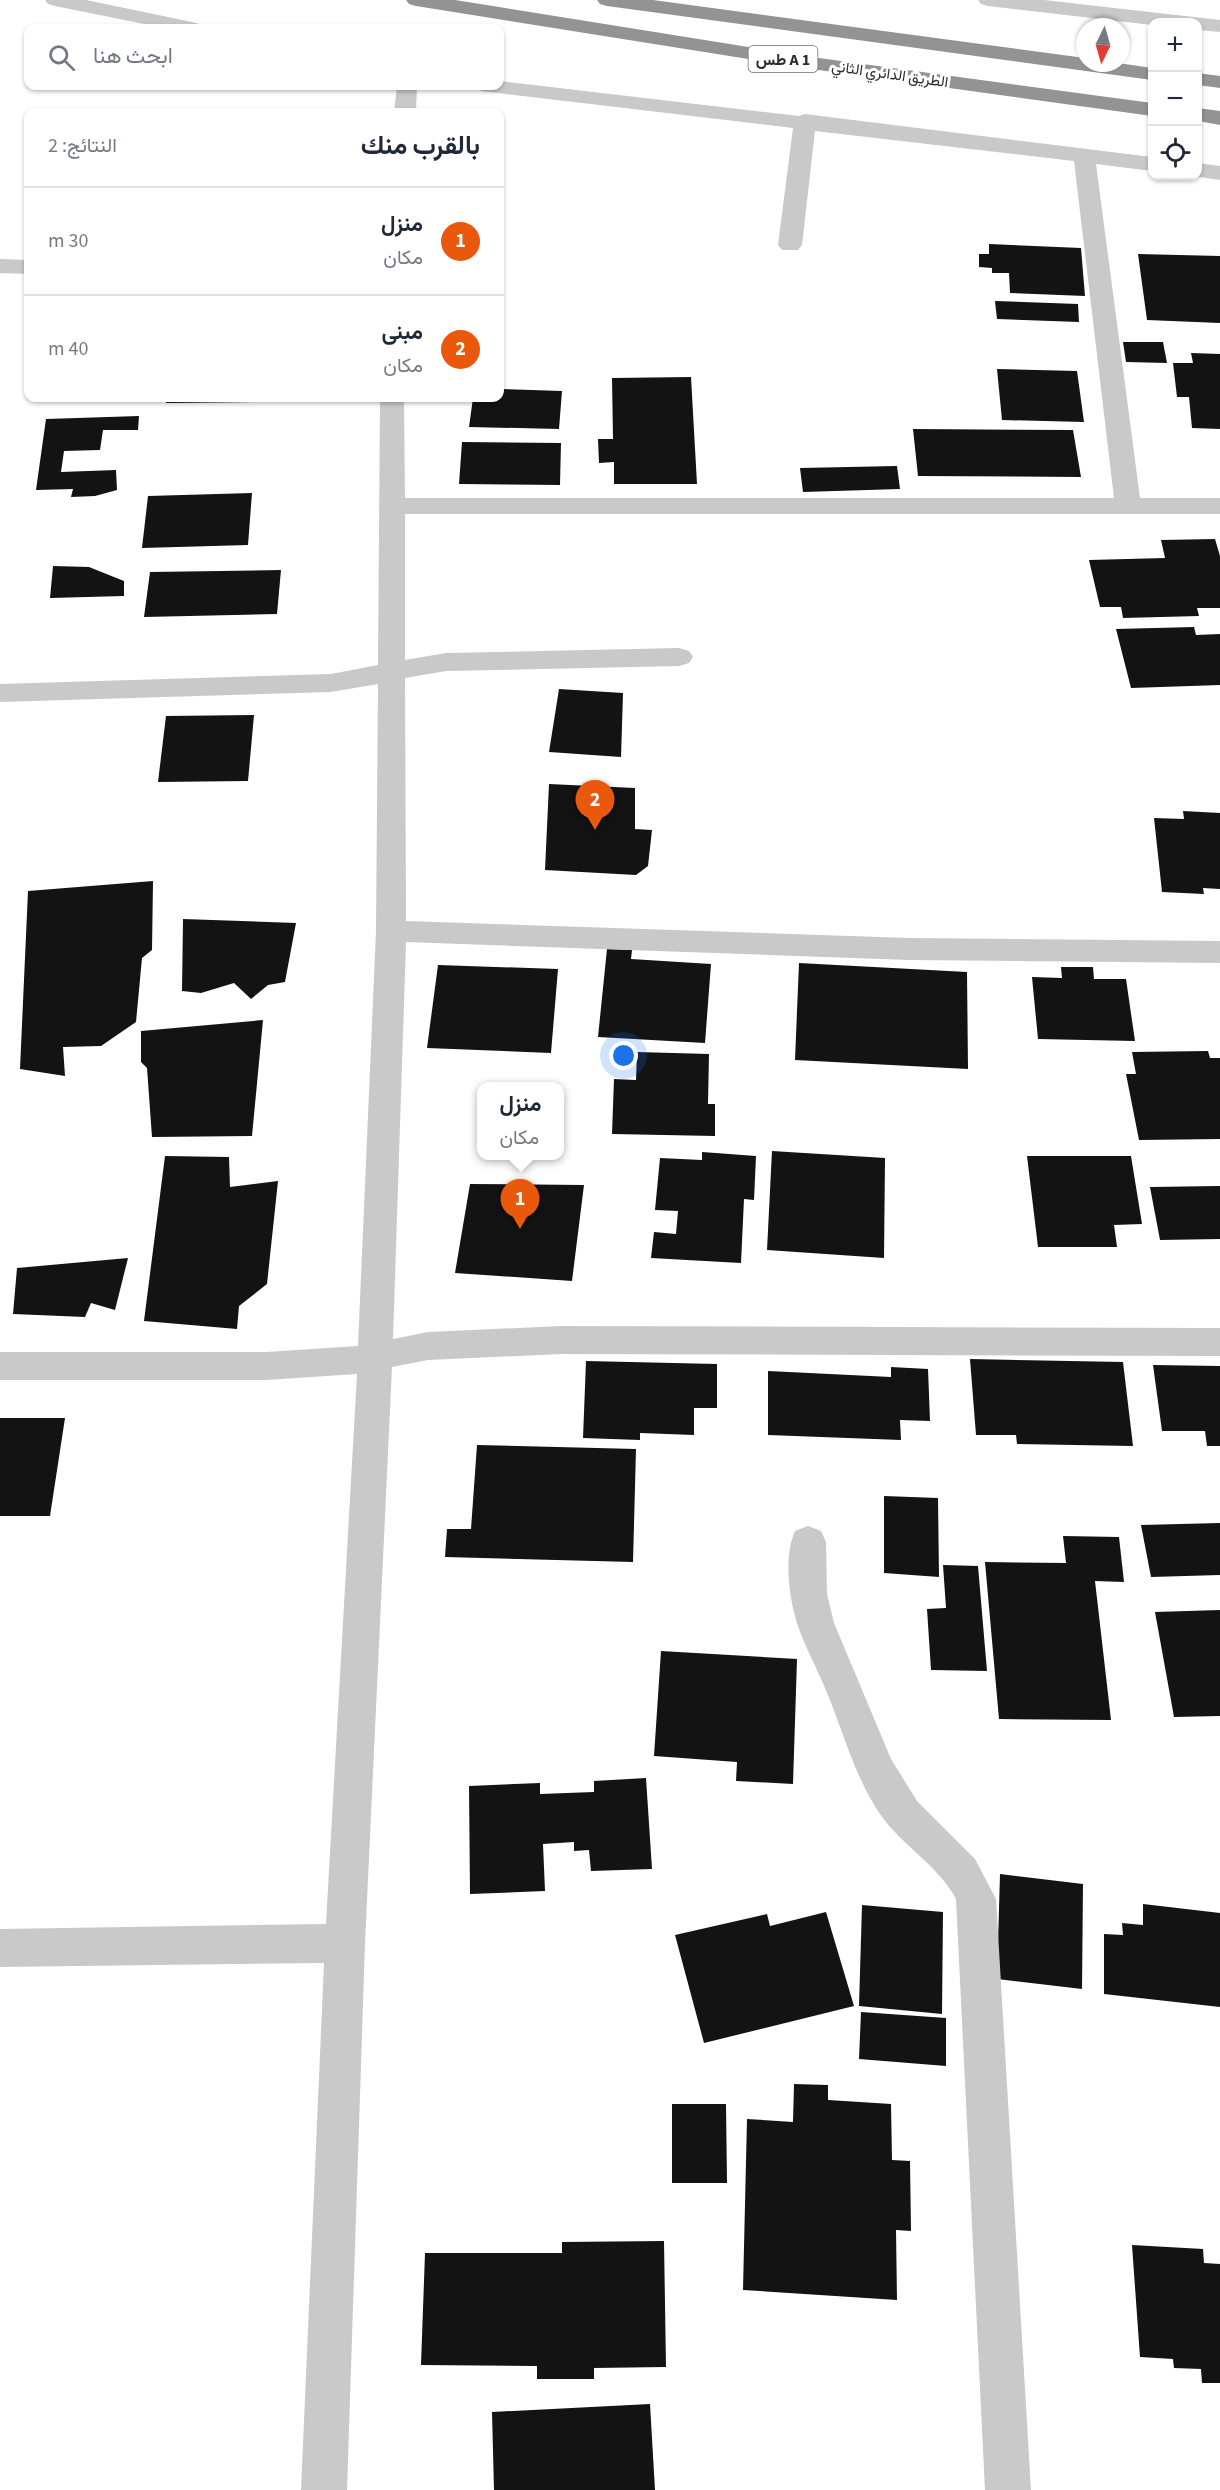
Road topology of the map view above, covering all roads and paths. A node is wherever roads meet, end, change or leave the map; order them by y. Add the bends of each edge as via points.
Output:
1 (55, 0) edge
2 (416, 0) edge
3 (608, 0) edge
4 (988, 0) edge
5 (1054, 4) edge
6 (1157, 18) edge
7 (172, 24) edge
8 (1202, 24) edge
9 (1220, 26) edge
10 (1148, 73) edge
11 (1202, 80) edge
12 (1220, 82) edge
13 (504, 88) edge
14 (407, 90) edge
15 (405, 108) edge
16 (1148, 109) edge
17 (1202, 116) edge
18 (1220, 118) edge
19 (805, 121) junction
20 (1084, 154) junction
21 (1148, 163) edge
22 (1202, 171) edge
23 (1220, 173) edge
24 (790, 246) dead end
25 (0, 266) edge
26 (24, 267) edge
27 (392, 402) edge
28 (1128, 505) junction
29 (392, 506) junction
30 (1220, 506) edge
31 (679, 657) dead end
32 (392, 672) junction
33 (0, 693) edge
34 (391, 932) junction
35 (1220, 952) edge
36 (1220, 1342) edge
37 (375, 1359) junction
38 (0, 1366) edge
39 (808, 1542) dead end
40 (345, 1943) junction
41 (0, 1948) edge
42 (324, 2490) edge
43 (1008, 2490) edge

1 - 7 street
2 - 16 highway, الطريق الدائري الثاني / طس A 1 via 780,58
3 - 10 highway, الطريق الدائري الثاني / طس A 1
4 - 5 street
5 - 6 street
8 - 9 street
11 - 12 highway
13 - 19 street
14 - 15 street
17 - 18 highway
19 - 20 street
19 - 24 street
20 - 21 street
20 - 28 street
22 - 23 street
25 - 26 street
27 - 29 street
28 - 29 street
28 - 30 street
29 - 32 street
31 - 32 street via 446,662
32 - 33 street via 331,683
32 - 34 street
34 - 35 street via 740,946
34 - 37 street
36 - 37 street via 561,1340 428,1346
37 - 38 street via 266,1366
37 - 40 street
39 - 43 street via 810,1601 817,1631 879,1779 903,1814 969,1878 976,1899
40 - 41 street
40 - 42 street

